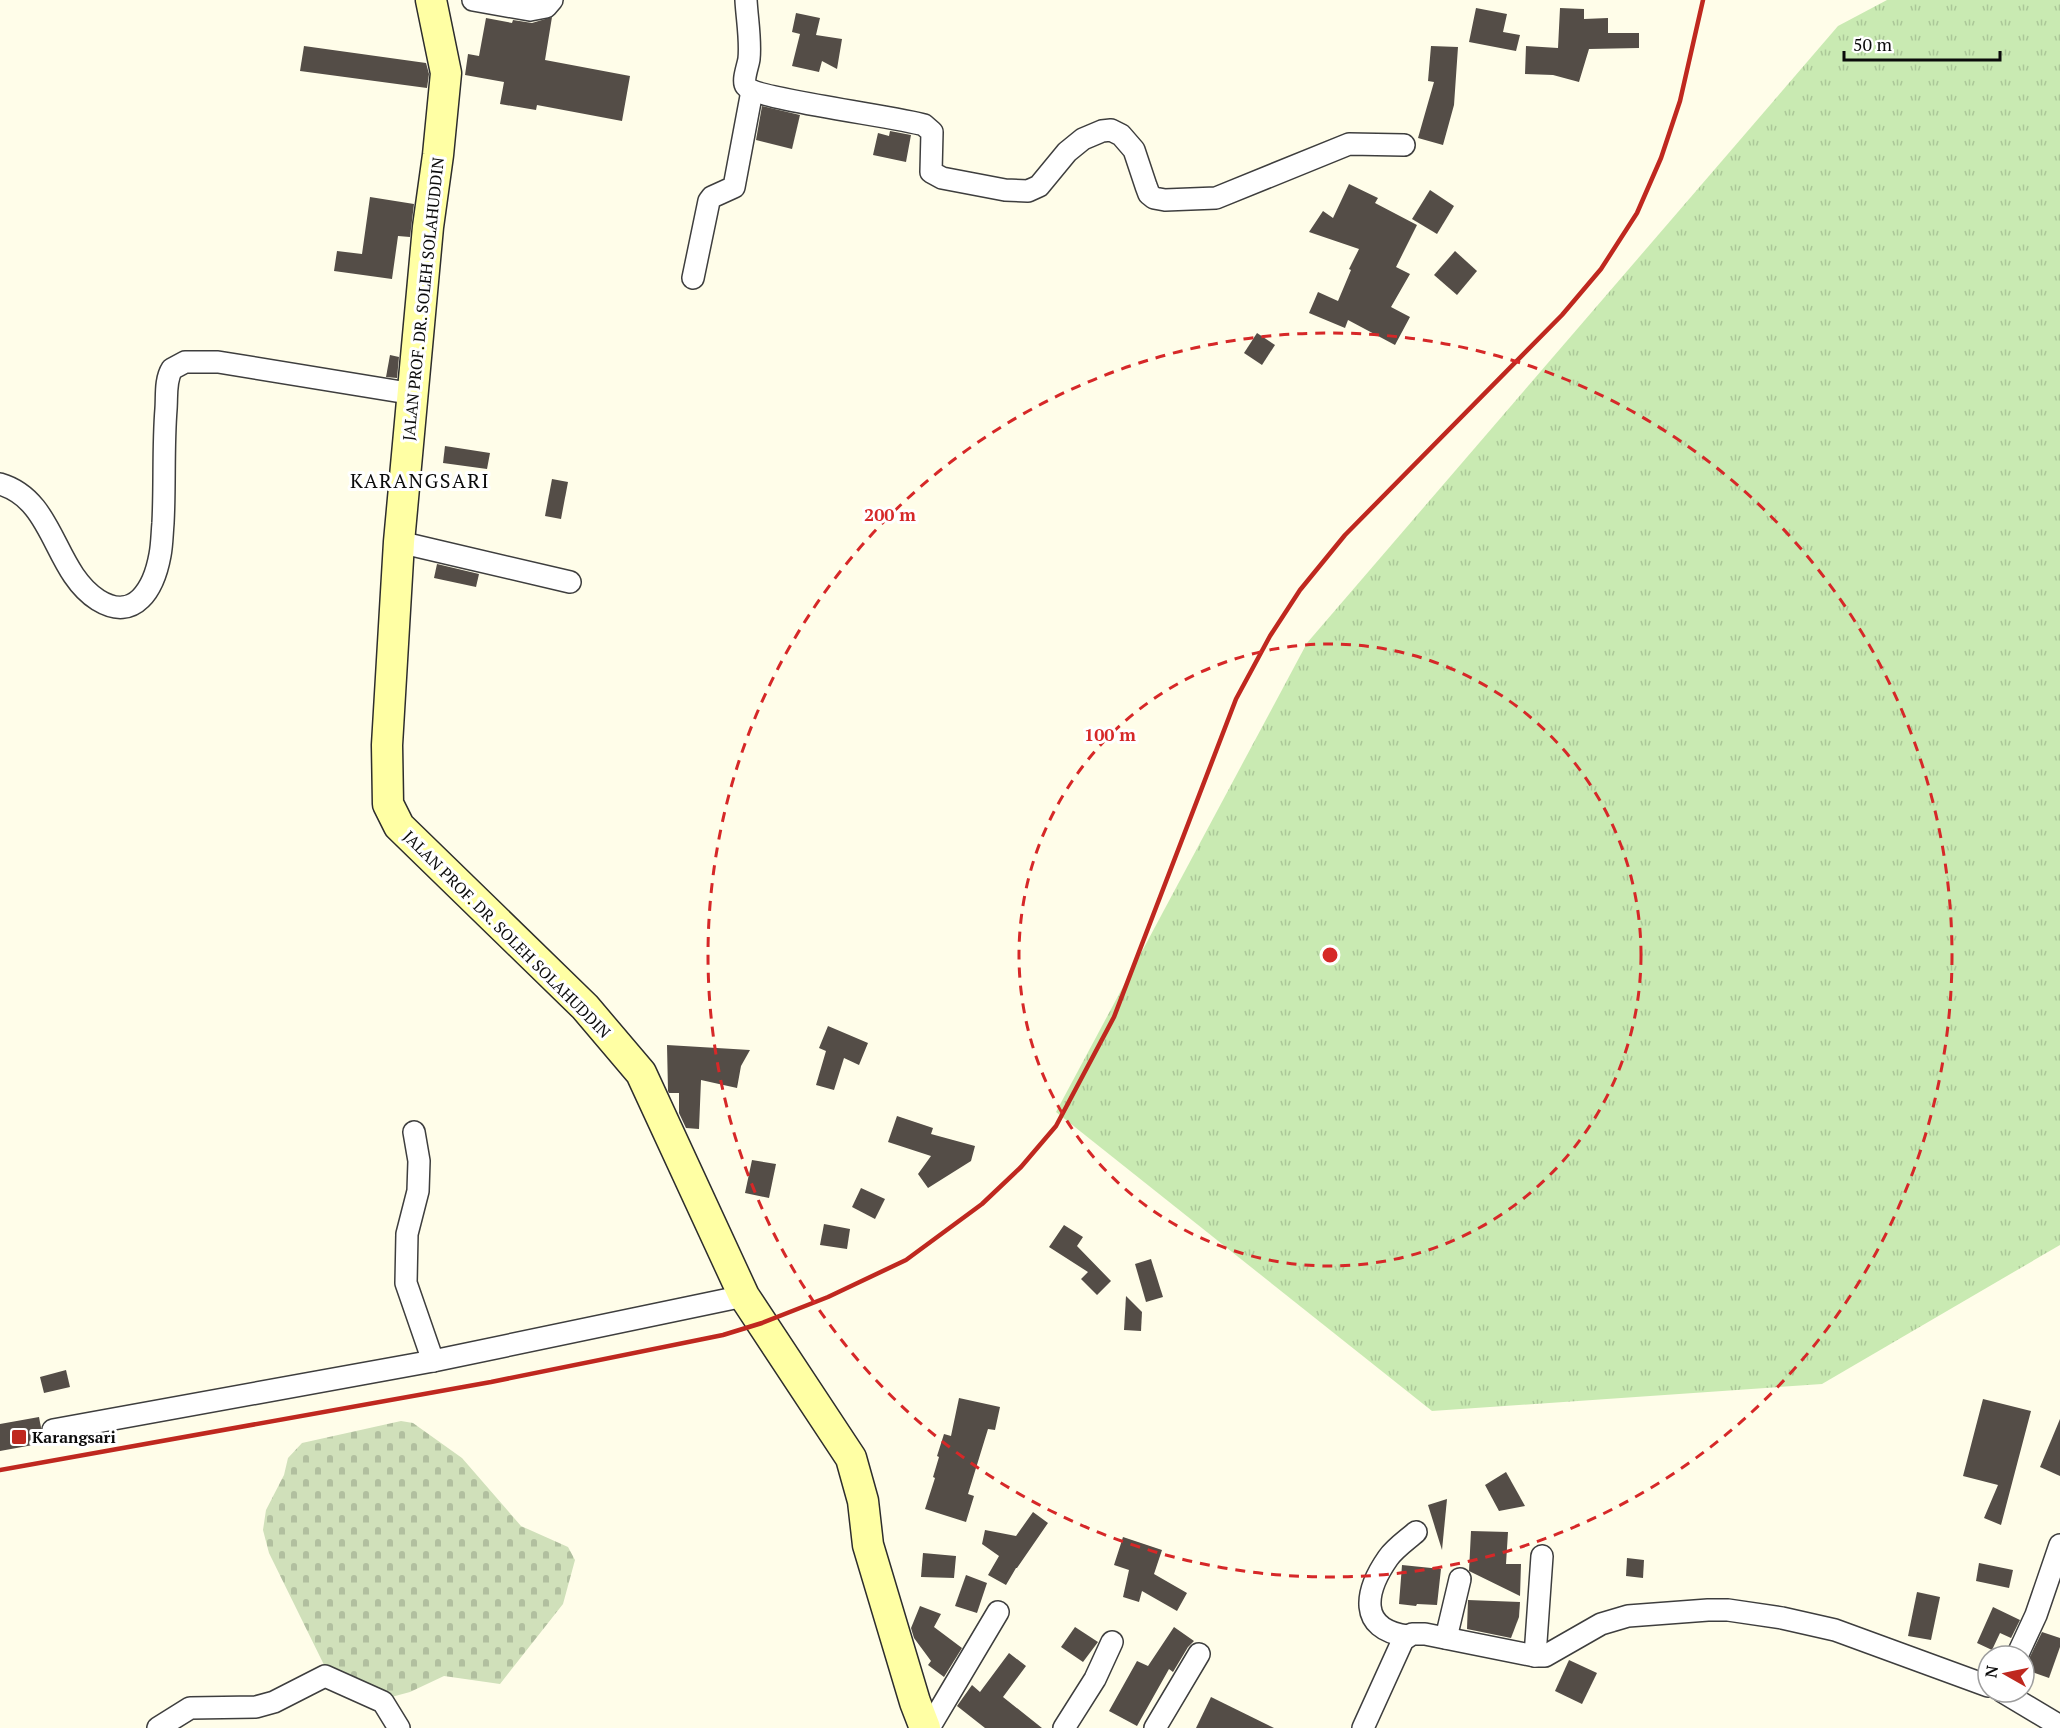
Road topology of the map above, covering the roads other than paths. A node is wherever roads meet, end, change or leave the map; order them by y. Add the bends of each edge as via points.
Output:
1 (431, 0) edge
2 (472, 0) edge
3 (552, 0) edge
4 (746, 0) edge
5 (752, 91) junction
6 (1404, 145) dead end
7 (693, 278) dead end
8 (414, 394) junction
9 (0, 484) edge
10 (399, 542) junction
11 (570, 582) dead end
12 (414, 1132) dead end
13 (744, 1296) junction
14 (433, 1361) junction
15 (53, 1430) dead end
16 (1416, 1532) dead end
17 (2060, 1545) edge
18 (1542, 1556) dead end
19 (1460, 1579) dead end
20 (998, 1612) dead end
21 (1407, 1636) junction
22 (1446, 1638) junction
23 (1112, 1641) dead end
24 (2023, 1644) edge
25 (1198, 1654) dead end
26 (1535, 1656) junction
27 (1976, 1682) edge
28 (2022, 1704) edge
29 (2060, 1726) edge
30 (158, 1728) edge
31 (399, 1728) edge
32 (927, 1728) edge
33 (1064, 1728) edge
34 (1155, 1728) edge
35 (1363, 1728) edge

1 - 8 street, JALAN PROF. DR. SOLEH SOLAHUDDIN via 446,73
2 - 3 street via 530,10 546,7
4 - 5 street via 749,56 745,82
5 - 6 street via 924,125 932,132 932,174 1019,192 1039,186 1067,152 1083,139 1106,130 1117,132 1128,141 1149,194 1160,200 1216,198 1349,144
5 - 7 street via 734,187 709,201
8 - 9 street via 218,362 185,362 172,369 164,433 160,555 148,590 139,602 127,608 99,601 85,590 30,501
8 - 10 street, JALAN PROF. DR. SOLEH SOLAHUDDIN
10 - 11 street
10 - 13 street, JALAN PROF. DR. SOLEH SOLAHUDDIN via 387,745 388,804 399,826 585,1007 641,1073
12 - 14 street via 419,1161 418,1191 407,1234 406,1283
13 - 14 street
13 - 32 street, JALAN PROF. DR. SOLEH SOLAHUDDIN via 851,1458 863,1501 868,1545
14 - 15 street
16 - 21 street via 1389,1557 1370,1595 1371,1616 1377,1625 1390,1634
17 - 24 street
18 - 26 street
19 - 22 street
20 - 32 street
21 - 22 street via 1418,1633
21 - 35 street
22 - 26 street
23 - 33 street via 1095,1679
25 - 34 street
26 - 27 street via 1545,1656 1601,1624 1628,1616 1728,1610 1835,1630
28 - 29 street
30 - 31 street via 190,1708 256,1707 274,1702 325,1676 383,1702

